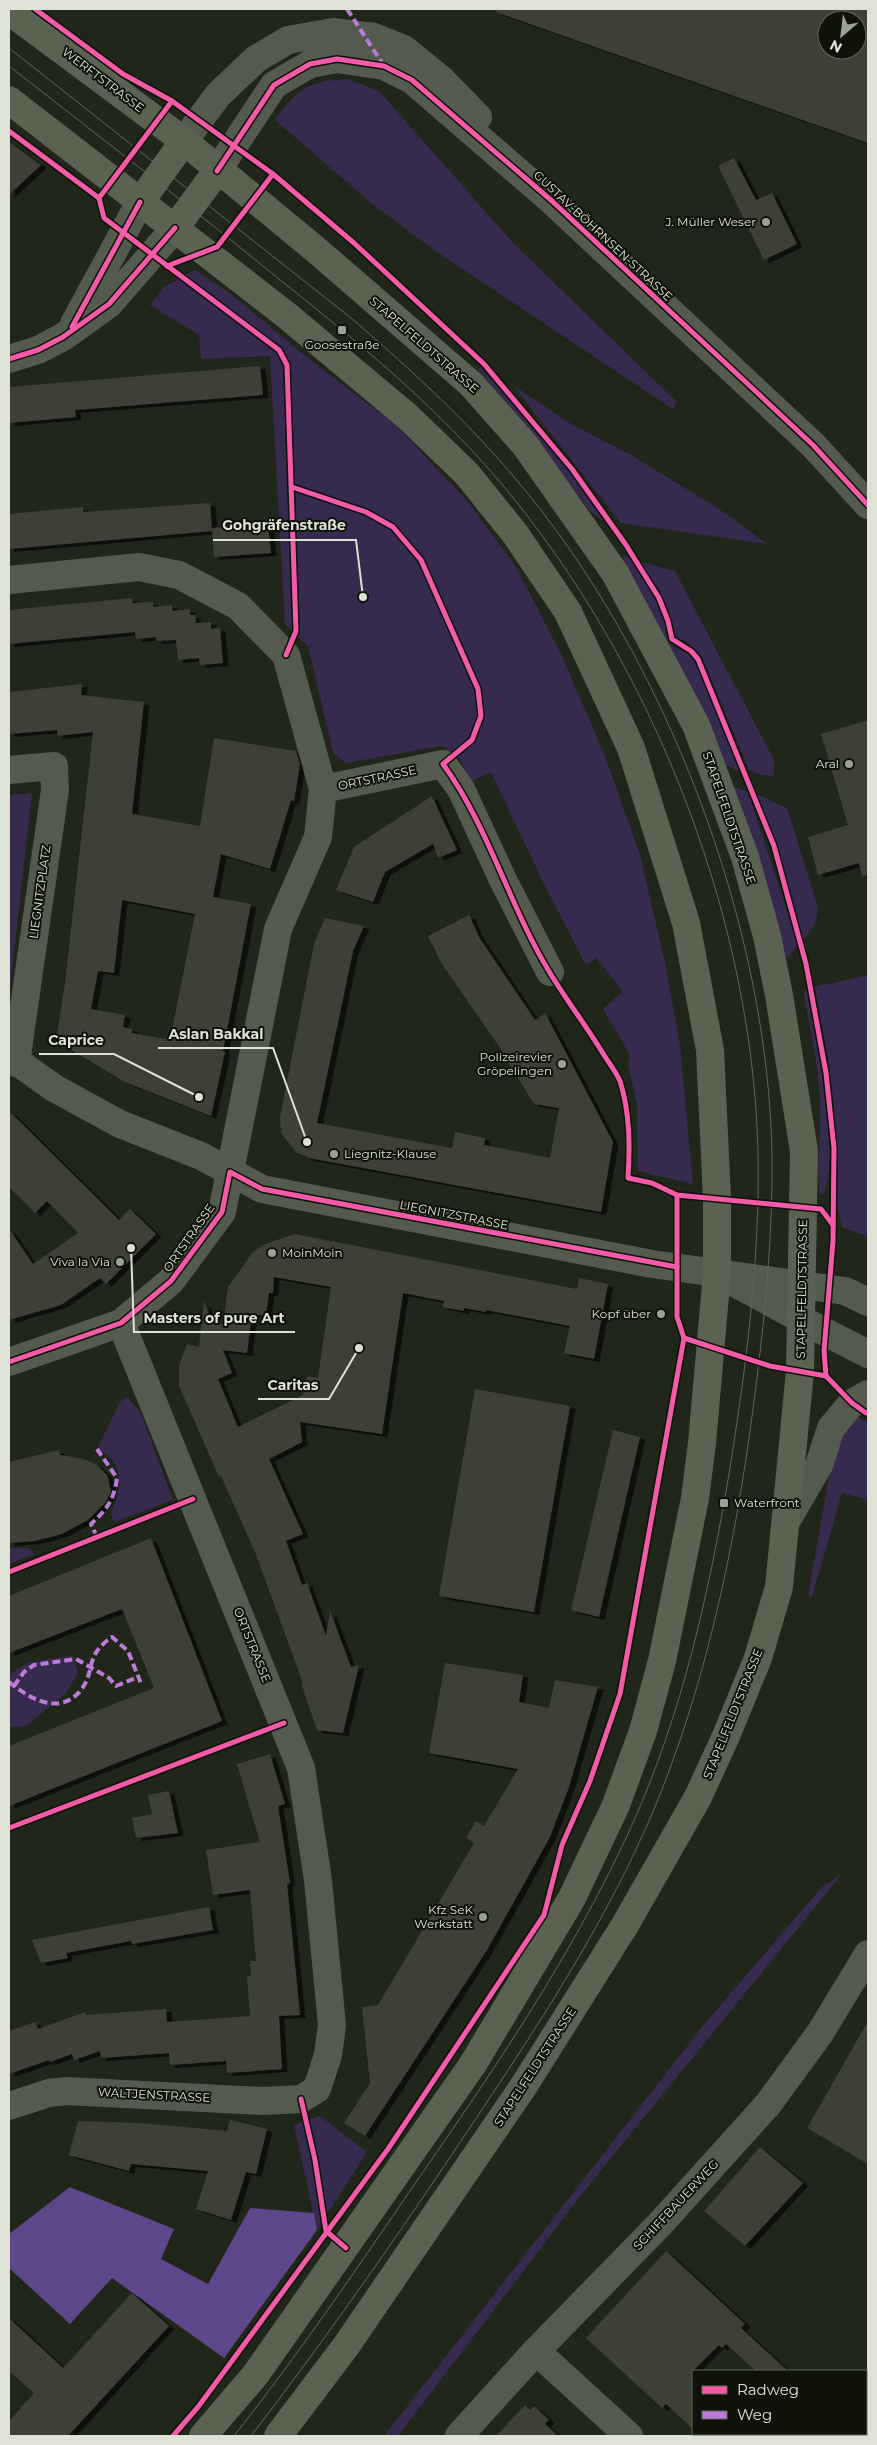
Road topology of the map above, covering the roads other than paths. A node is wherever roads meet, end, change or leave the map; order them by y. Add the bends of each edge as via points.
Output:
1 (9, 11) edge
2 (9, 100) edge
3 (184, 141) junction
4 (217, 171) junction
5 (552, 201) junction
6 (140, 202) junction
7 (175, 228) junction
8 (70, 331) junction
9 (9, 359) edge
10 (868, 505) edge
11 (9, 580) edge
12 (9, 770) edge
13 (323, 789) junction
14 (550, 972) dead end
15 (12, 1059) edge
16 (230, 1172) junction
17 (717, 1273) junction
18 (802, 1284) junction
19 (868, 1302) edge
20 (802, 1320) junction
21 (122, 1323) junction
22 (868, 1354) edge
23 (9, 1362) edge
24 (868, 1394) edge
25 (787, 1520) junction
26 (868, 1954) edge
27 (301, 2099) joint
28 (9, 2106) edge
29 (536, 2351) junction
30 (203, 2436) edge
31 (278, 2436) edge
32 (458, 2436) edge
33 (629, 2436) edge

1 - 3 main road, WERFTSTRASSE
2 - 6 main road
3 - 4 main road, WERFTSTRASSE
3 - 5 street, GUSTAV-BÖHRNSEN-STRASSE via 218,95 256,59 288,40 334,32 363,35 404,49 442,79 506,145
3 - 6 main road
4 - 5 street, GUSTAV-BÖHRNSEN-STRASSE via 274,85 310,64 337,59 384,66 412,80
4 - 7 main road
4 - 18 main road, STAPELFELDTSTRASSE via 471,384 519,438 615,573 696,725 745,857 780,995 804,1151
5 - 10 street, GUSTAV-BÖHRNSEN-STRASSE via 813,445
6 - 7 main road
6 - 8 street
7 - 8 street via 109,304
7 - 17 main road via 286,314 401,411 467,474 516,535 568,612 631,748 686,923 710,1050
8 - 9 street via 38,350
11 - 13 street via 139,566 179,575 238,606 286,655
12 - 15 street, LIEGNITZPLATZ via 54,766 54,790
13 - 14 street, ORTSTRASSE via 443,764 461,789
13 - 16 street, ORTSTRASSE via 318,837 278,929
15 - 16 street, LIEGNITZSTRASSE via 54,1088 120,1124 201,1156
16 - 17 street, LIEGNITZSTRASSE via 262,1189 652,1264
16 - 21 street, ORTSTRASSE via 222,1212 171,1281
17 - 18 street, LIEGNITZSTRASSE
17 - 20 street
17 - 30 main road via 695,1498 662,1661 642,1731 596,1852 473,2064 256,2374
18 - 19 street, LIEGNITZSTRASSE via 845,1291
18 - 20 main road, STAPELFELDTSTRASSE
20 - 22 street
20 - 25 main road, STAPELFELDTSTRASSE
21 - 23 street
21 - 27 street, ORTSTRASSE via 301,1768 318,1880 332,2025 328,2055 317,2089
24 - 25 street via 852,1403 831,1428 820,1465
25 - 31 main road, STAPELFELDTSTRASSE via 778,1588 758,1658 726,1736 676,1838 625,1926 523,2087 346,2346
26 - 29 street, SCHIFFBAUERWEG via 820,2034 769,2103 659,2226
27 - 28 street, WALTJENSTRASSE via 262,2101 67,2091 49,2093
29 - 32 street, SCHIFFBAUERWEG
29 - 33 street

